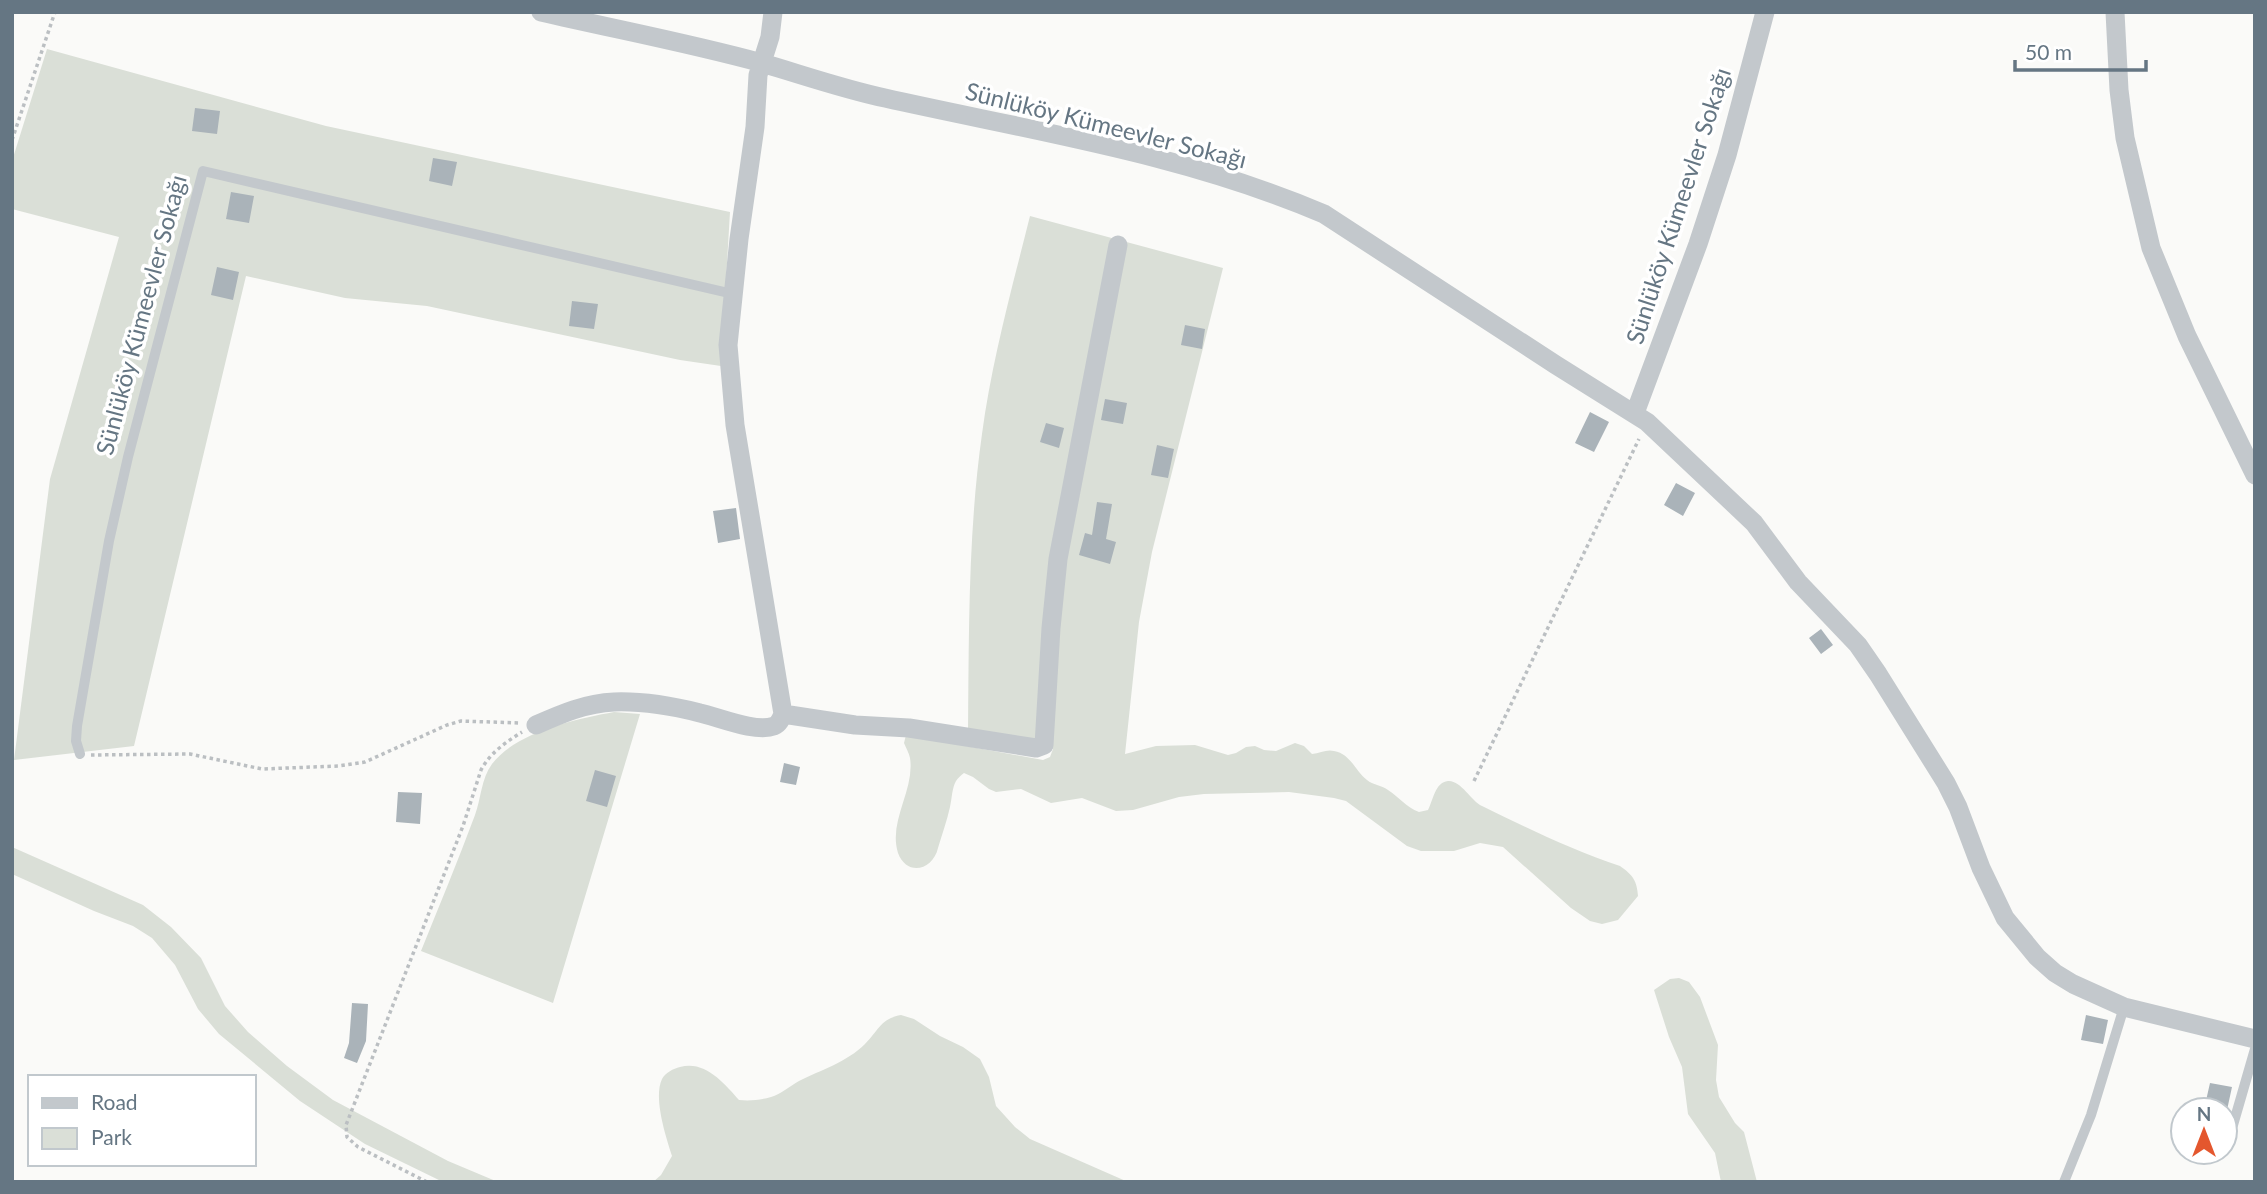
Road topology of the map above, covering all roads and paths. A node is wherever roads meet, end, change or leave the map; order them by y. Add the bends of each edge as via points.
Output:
1 (55, 12) edge
2 (541, 12) edge
3 (773, 12) edge
4 (1765, 12) edge
5 (2115, 12) edge
6 (761, 63) junction
7 (12, 140) edge
8 (1118, 245) dead end
9 (733, 294) junction
10 (1641, 418) junction
11 (2255, 475) edge
12 (783, 714) junction
13 (536, 725) junction
14 (80, 754) joint
15 (1474, 781) dead end
16 (2124, 1007) junction
17 (2255, 1039) edge
18 (2255, 1049) edge
19 (2239, 1104) edge
20 (427, 1182) edge
21 (2064, 1182) edge

1 - 7 path
2 - 6 street, Sünlüköy Kümeevler Sokağı
3 - 6 street
4 - 10 street, Sünlüköy Kümeevler Sokağı via 1727,155
5 - 11 street via 2125,138 2151,248
6 - 9 street
6 - 10 street, Sünlüköy Kümeevler Sokağı via 880,97 1079,139 1203,171 1293,201 1353,231
8 - 12 street via 1058,559 1044,745 1039,748
9 - 12 street via 728,345 731,395
9 - 14 lane, Sünlüköy Kümeevler Sokağı via 203,172 109,541 77,726
10 - 15 path
10 - 16 street, Sünlüköy Kümeevler Sokağı via 1754,523 1798,582 1858,645 1946,783 1996,902 2021,939 2054,973
12 - 13 street via 780,722 764,728 685,710 612,702 571,710
13 - 14 path via 461,721 365,762 338,766 262,769 190,754
13 - 20 path via 507,742 481,770 346,1125 347,1137 358,1147
16 - 17 street, Sünlüköy Kümeevler Sokağı
16 - 21 lane via 2091,1115
18 - 19 lane

